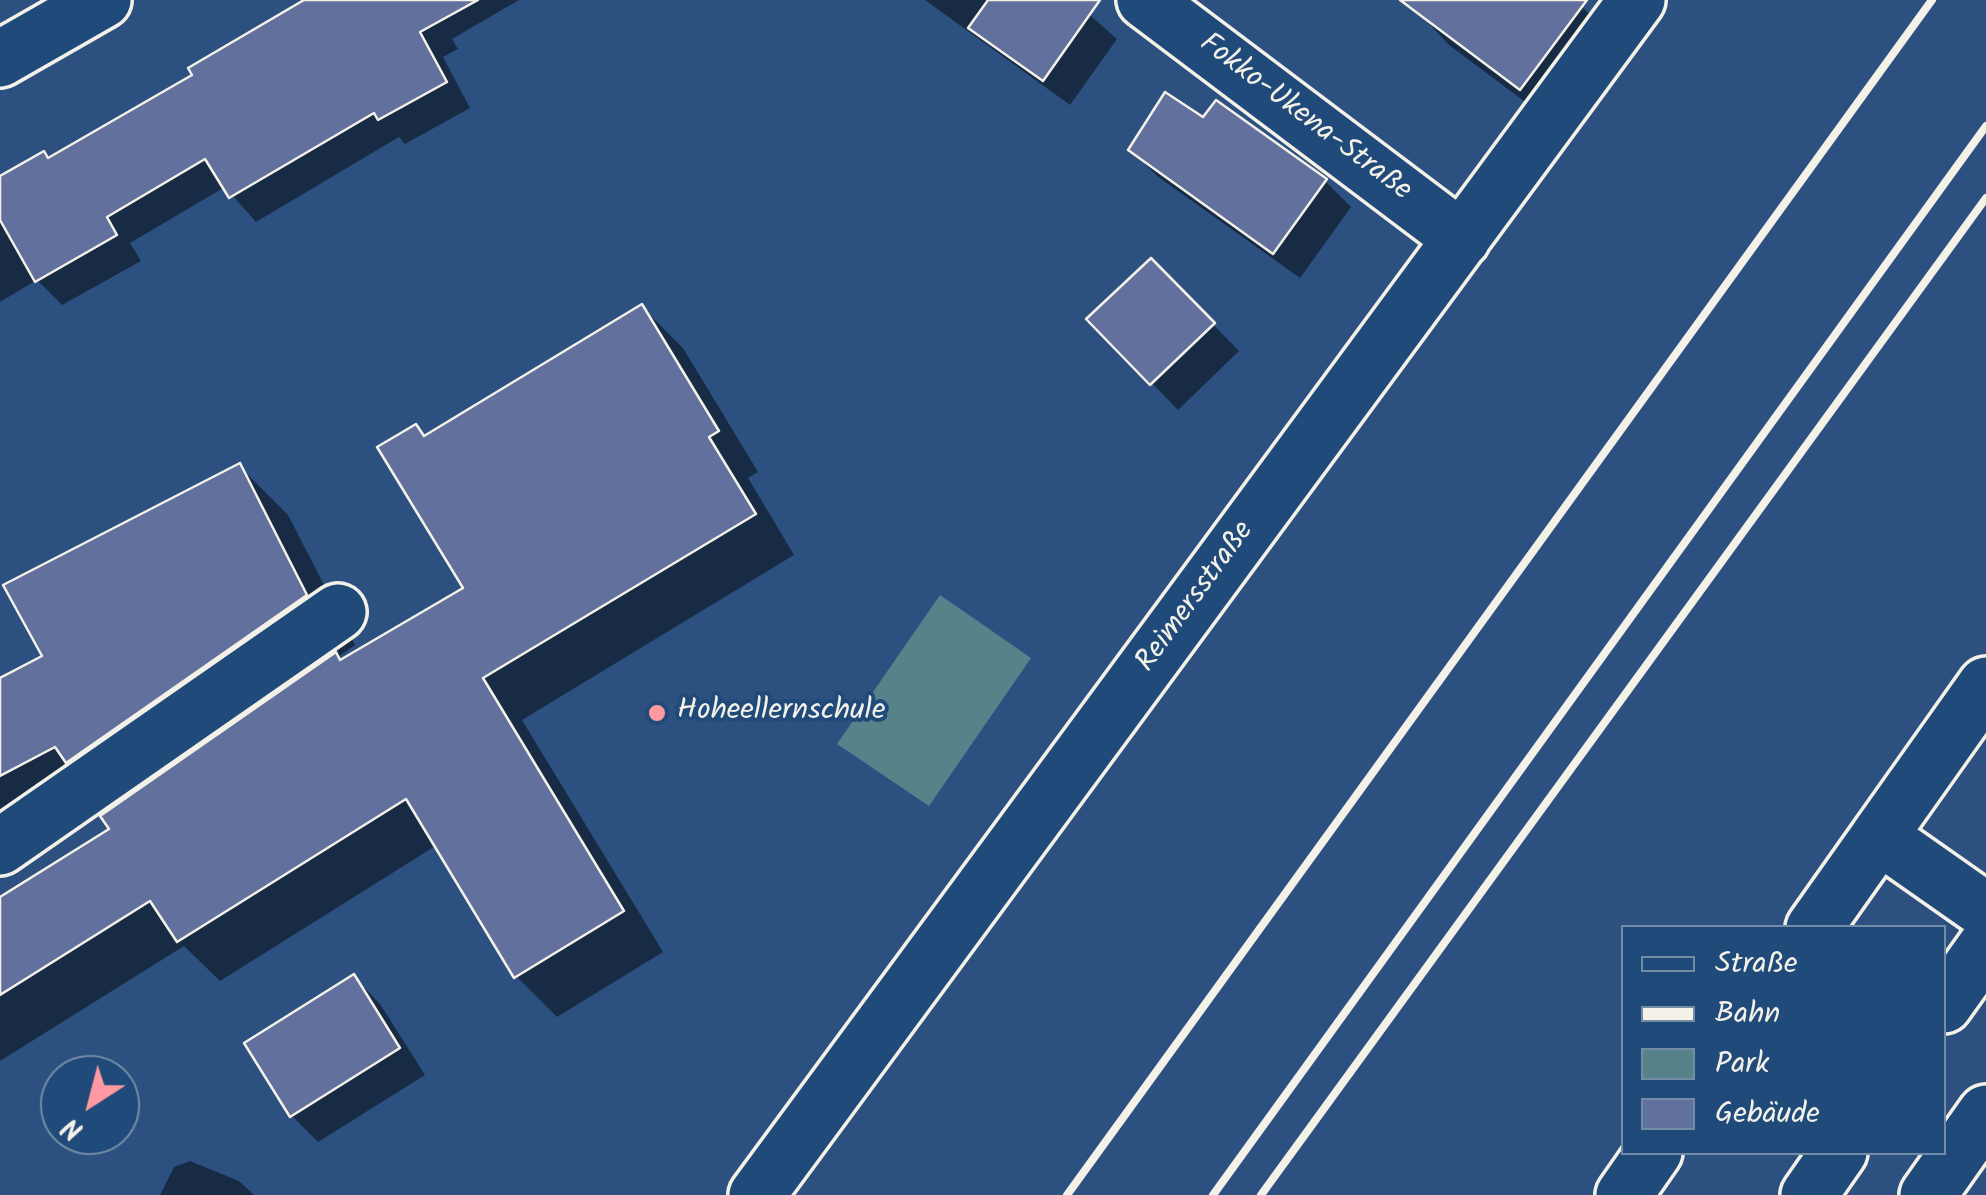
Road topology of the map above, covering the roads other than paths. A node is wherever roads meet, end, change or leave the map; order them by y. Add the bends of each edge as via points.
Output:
1 (103, 0) edge
2 (1146, 0) edge
3 (1637, 0) edge
4 (0, 58) edge
5 (1462, 239) junction
6 (338, 612) dead end
7 (1986, 685) edge
8 (1879, 836) junction
9 (0, 847) edge
10 (1986, 911) edge
11 (1816, 925) edge
12 (1986, 946) edge
13 (1946, 1002) edge
14 (1986, 1113) edge
15 (1652, 1155) edge
16 (1837, 1155) edge
17 (757, 1195) edge
18 (1624, 1195) edge
19 (1809, 1195) edge
20 (1928, 1195) edge

1 - 4 street
2 - 5 street, Fokko-Ukena-Straße
3 - 5 street, Reimersstraße
5 - 17 street, Reimersstraße
6 - 9 street
7 - 8 street
8 - 10 street
8 - 11 street
12 - 13 street
14 - 20 street
15 - 18 street
16 - 19 street

